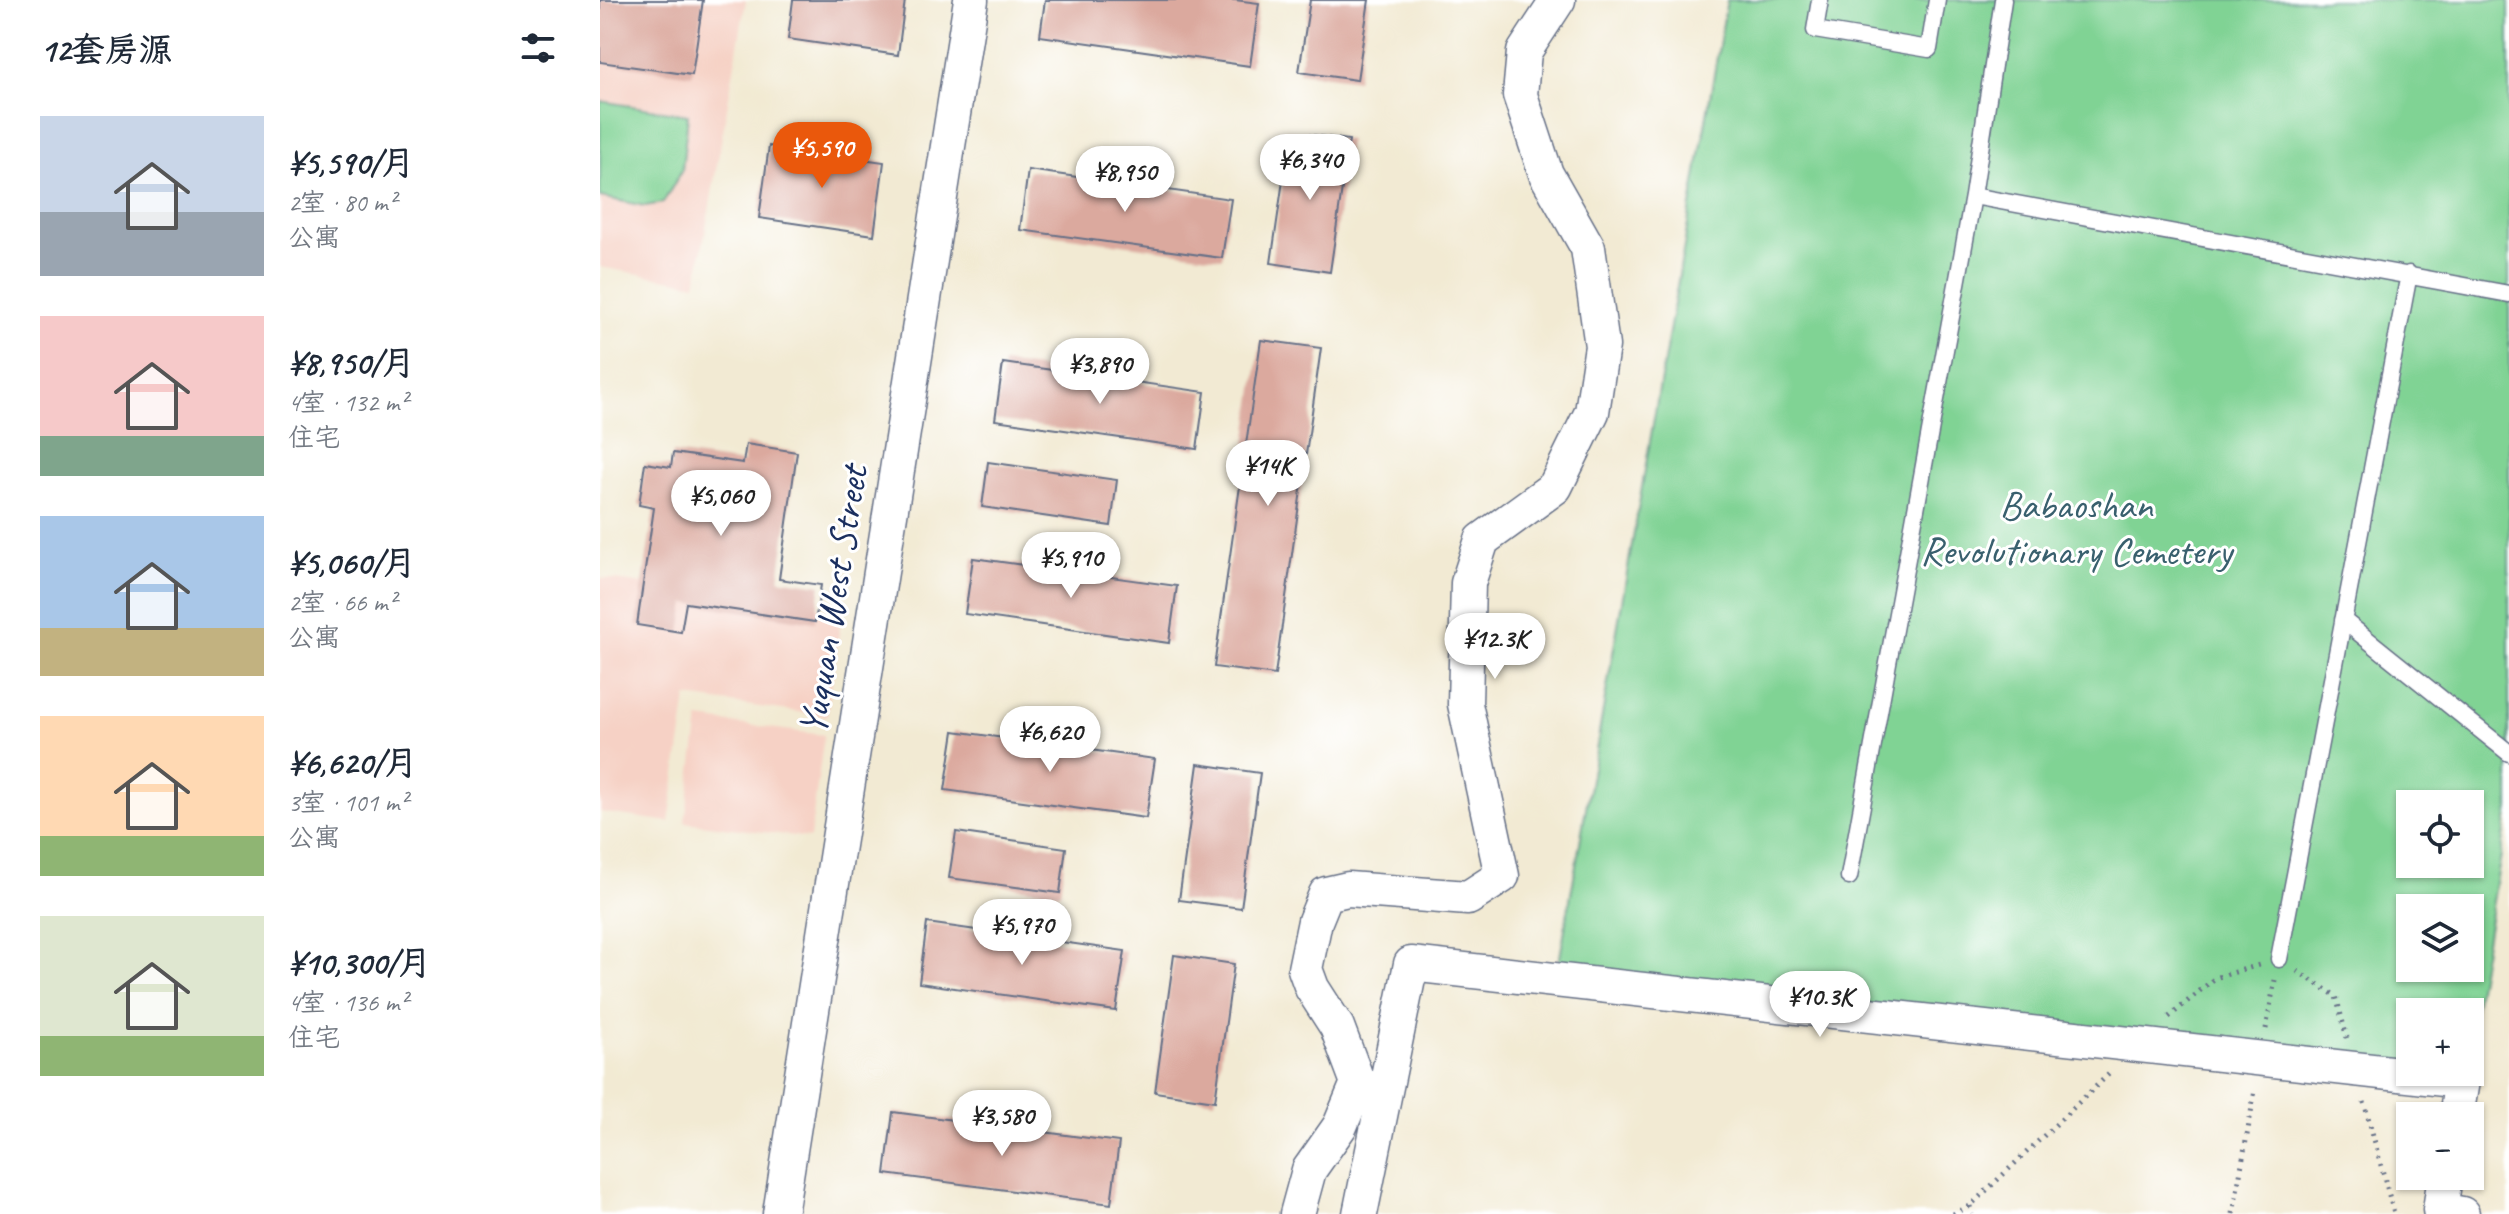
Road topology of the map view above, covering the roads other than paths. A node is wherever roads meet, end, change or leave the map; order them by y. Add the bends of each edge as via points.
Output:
1 (971, 0) edge
2 (1558, 0) edge
3 (1820, 0) edge
4 (1937, 0) edge
5 (2003, 0) edge
6 (1973, 196) junction
7 (2409, 274) junction
8 (2509, 294) edge
9 (2343, 620) junction
10 (2509, 753) edge
11 (1849, 877) dead end
12 (2279, 959) dead end
13 (2458, 1102) edge
14 (2443, 1190) edge
15 (780, 1214) edge
16 (1297, 1214) edge
17 (1360, 1214) edge
18 (2462, 1214) edge

1 - 15 street, Yuquan West Street
2 - 16 street via 1524,52 1520,95 1546,174 1588,248 1602,346 1592,412 1555,487 1482,540 1468,583 1465,704 1502,876 1468,898 1348,889 1326,894 1305,969 1337,1027 1358,1083 1340,1126 1309,1170
3 - 4 lane via 1815,30 1929,49
5 - 6 lane
6 - 7 lane
6 - 11 lane
7 - 8 lane
7 - 9 lane
9 - 10 lane
9 - 12 lane
13 - 17 street via 2462,1081 1411,964
14 - 18 street via 2440,1210

